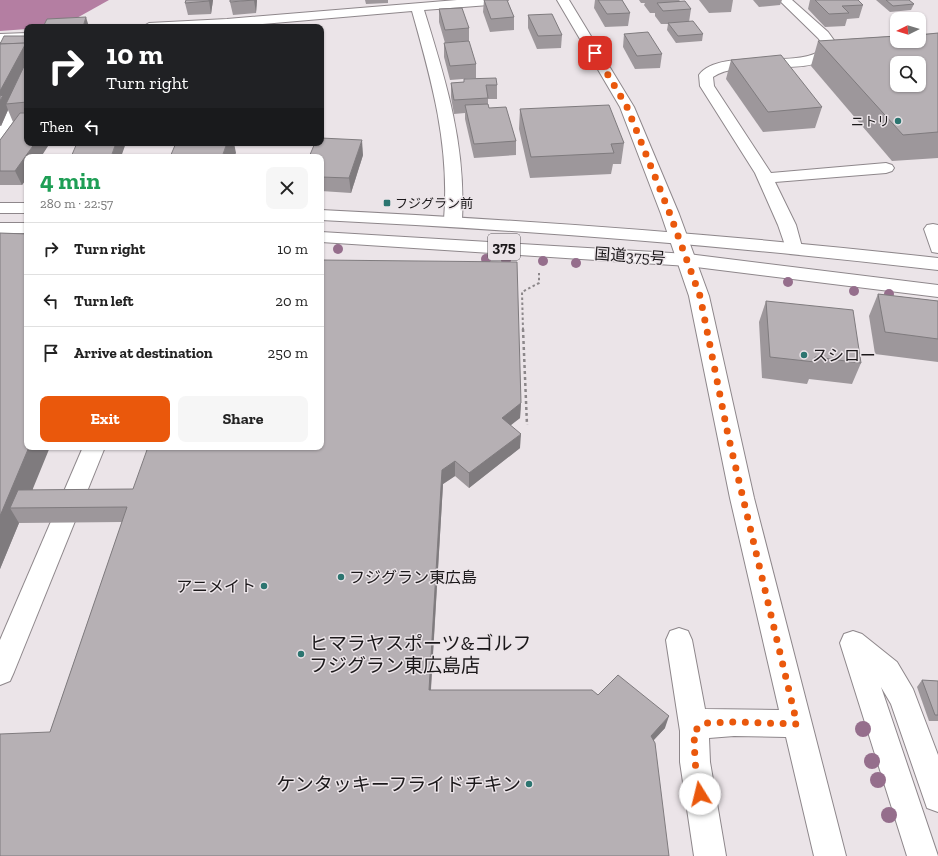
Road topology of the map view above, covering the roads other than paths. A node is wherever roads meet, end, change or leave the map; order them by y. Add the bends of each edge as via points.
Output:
1 (502, 0) edge
2 (563, 0) edge
3 (785, 0) edge
4 (417, 7) junction
5 (208, 24) edge
6 (24, 37) edge
7 (0, 38) edge
8 (24, 88) edge
9 (0, 136) edge
10 (886, 168) dead end
11 (765, 178) junction
12 (0, 208) edge
13 (24, 208) edge
14 (324, 215) edge
15 (453, 220) junction
16 (0, 228) edge
17 (24, 228) edge
18 (933, 229) dead end
19 (679, 236) junction
20 (324, 237) edge
21 (793, 247) junction
22 (938, 248) edge
23 (688, 260) junction
24 (938, 264) edge
25 (938, 291) edge
26 (93, 450) edge
27 (679, 640) dead end
28 (0, 672) edge
29 (797, 724) junction
30 (694, 731) junction
31 (938, 797) edge
32 (710, 856) edge
33 (830, 856) edge
34 (923, 856) edge

1 - 4 main road
2 - 19 main road via 627,107
3 - 11 main road via 829,43 821,56 804,60 728,66 712,69 706,75 707,86
4 - 5 main road
4 - 15 main road via 450,131 456,196
6 - 7 main road
8 - 9 main road
10 - 11 main road
11 - 21 main road via 787,225
12 - 13 main road
14 - 15 main road, 国道375号 / 375
15 - 19 main road, 国道375号 / 375
16 - 17 main road
18 - 22 main road
19 - 21 main road, 国道375号 / 375
19 - 23 main road
20 - 23 main road, 国道375号 / 375
21 - 24 main road, 国道375号 / 375
23 - 25 main road, 国道375号 / 375
23 - 29 main road via 700,296 728,435
26 - 28 main road
27 - 30 main road
29 - 30 main road via 705,723
29 - 33 main road
30 - 32 main road via 695,762
31 - 34 main road via 903,698 887,671 853,643

